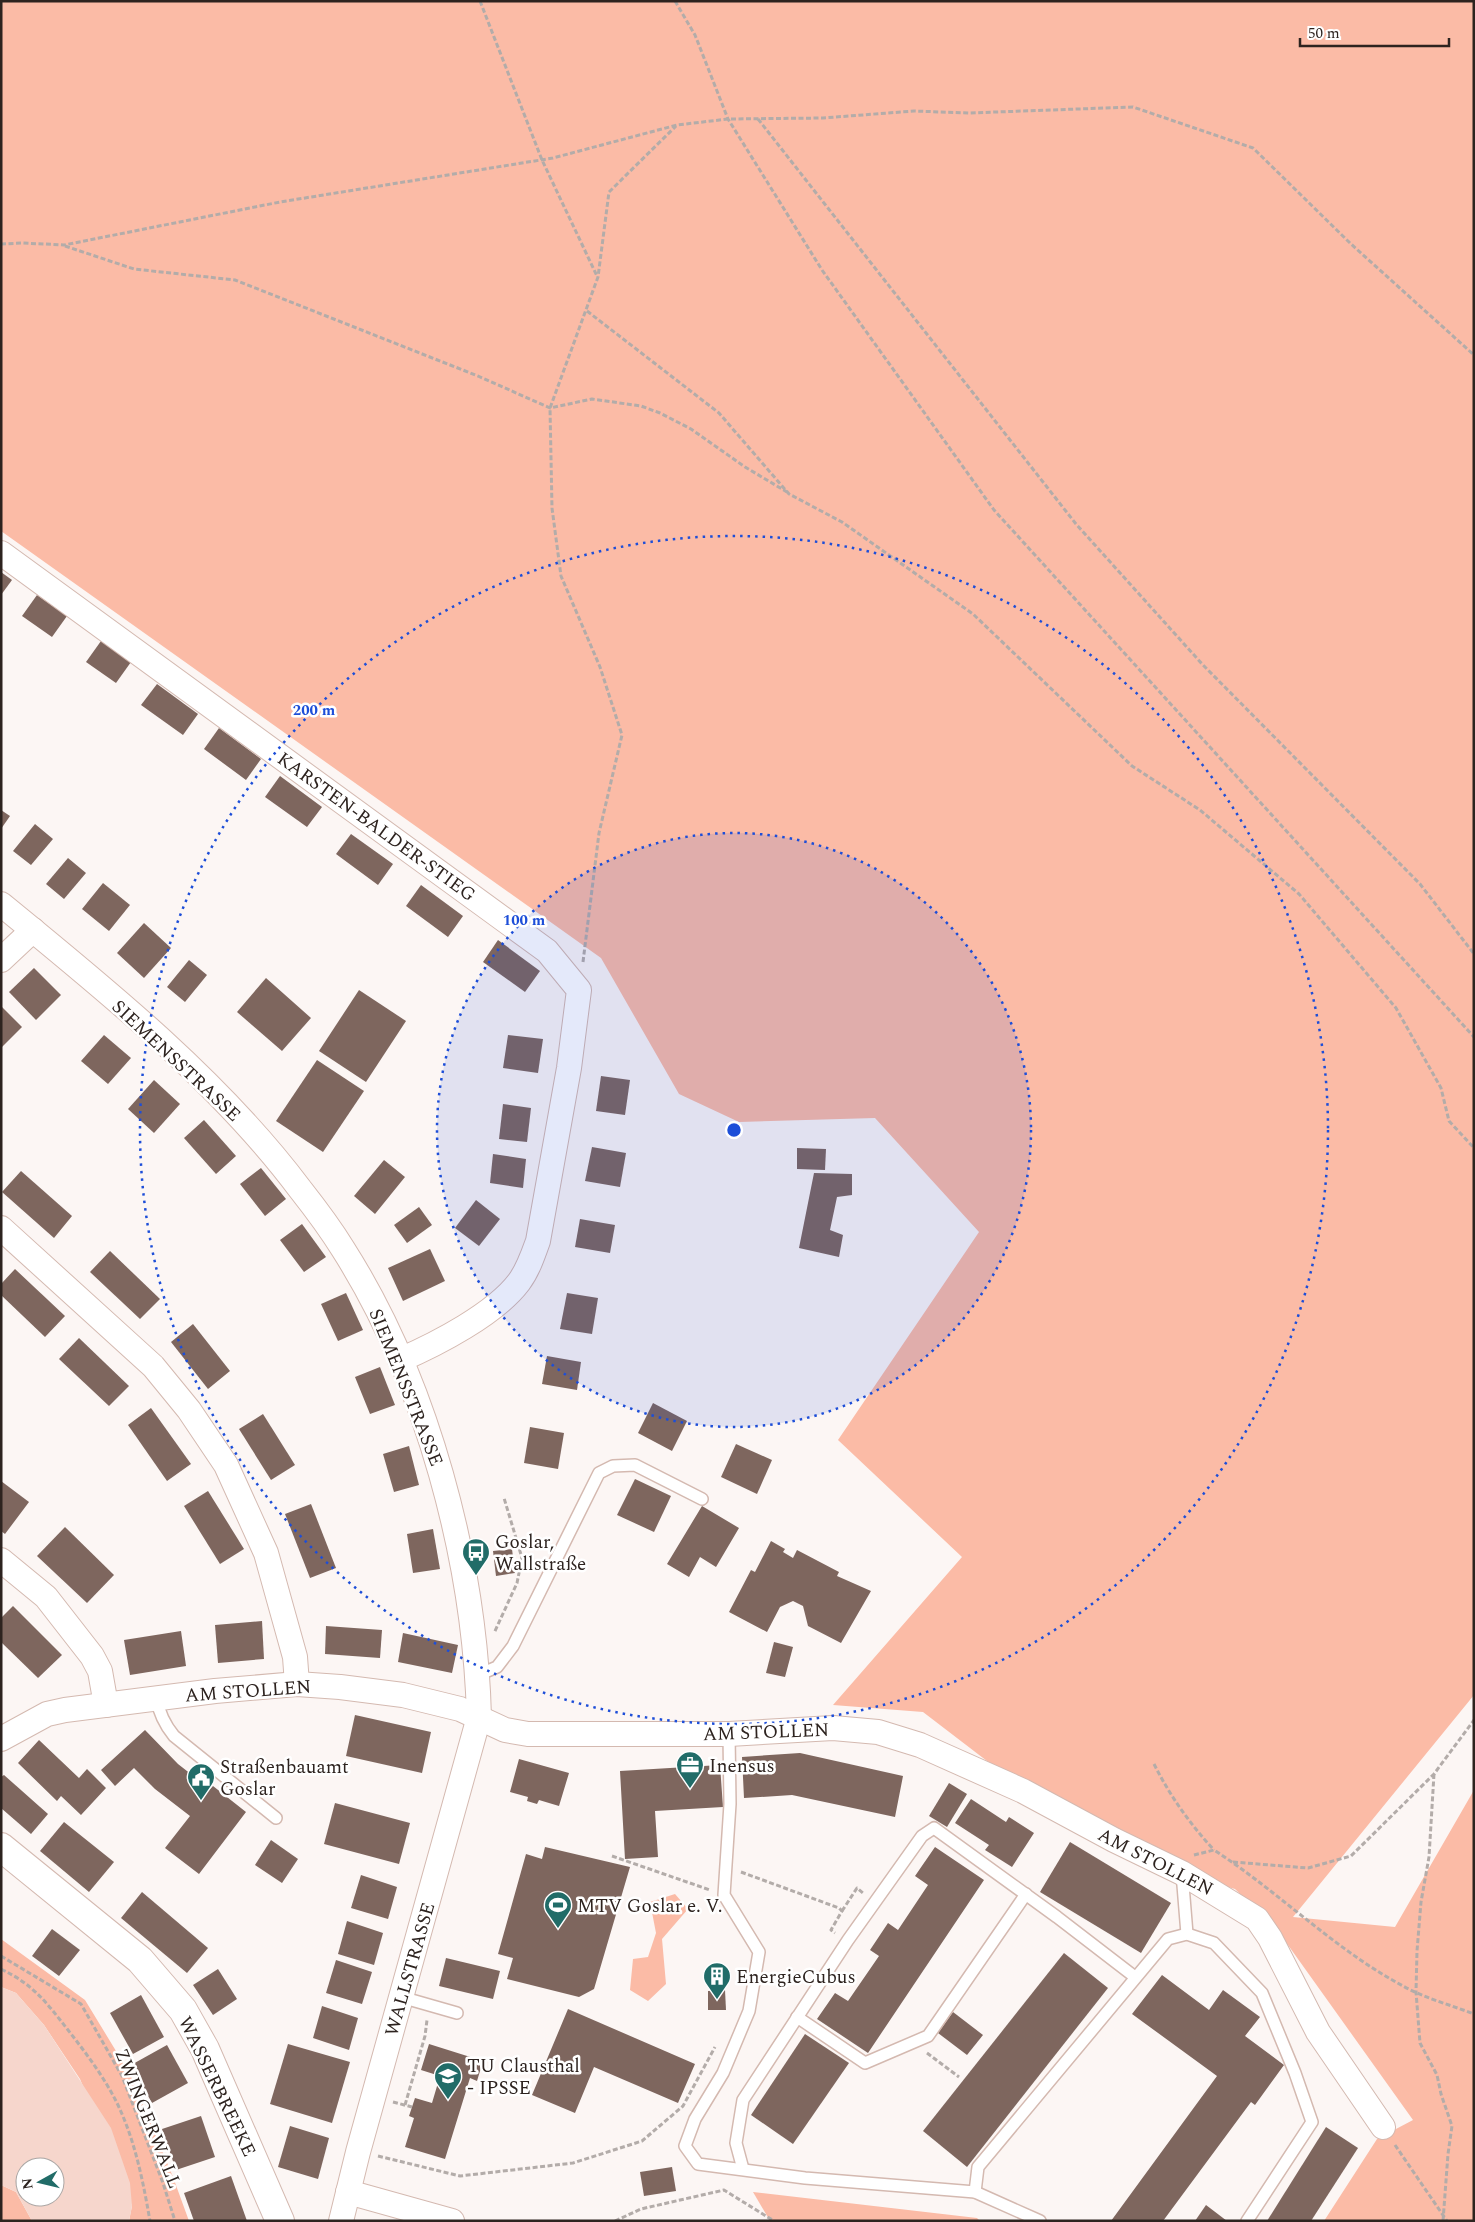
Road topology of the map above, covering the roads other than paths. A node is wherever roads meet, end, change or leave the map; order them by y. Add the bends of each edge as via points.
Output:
1 (1, 553) edge
2 (1, 904) edge
3 (33, 930) junction
4 (1, 960) edge
5 (1, 1228) edge
6 (400, 1360) junction
7 (702, 1499) dead end
8 (1, 1560) edge
9 (478, 1675) junction
10 (297, 1684) junction
11 (156, 1697) junction
12 (106, 1705) junction
13 (478, 1717) junction
14 (730, 1734) junction
15 (1, 1739) edge
16 (276, 1818) dead end
17 (1, 1847) edge
18 (1182, 1873) junction
19 (1026, 1894) junction
20 (1186, 1934) junction
21 (1135, 1978) junction
22 (401, 1997) junction
23 (457, 2013) dead end
24 (798, 2016) junction
25 (1383, 2127) road end
26 (743, 2169) junction
27 (348, 2192) junction
28 (975, 2192) junction
29 (280, 2221) edge
30 (341, 2221) edge
31 (452, 2221) edge
32 (1040, 2221) edge
33 (1247, 2221) edge

1 - 6 street, KARSTEN-BALDER-STIEG via 547,951 579,990 569,1068 540,1231 530,1263 501,1301 460,1329
2 - 3 street, SIEMENSSTRASSE
3 - 4 street
3 - 6 street, SIEMENSSTRASSE via 186,1064 267,1148 343,1249 372,1299
5 - 10 street via 153,1366 226,1464 266,1553 295,1657
6 - 9 street, SIEMENSSTRASSE via 436,1455 456,1535 466,1582
7 - 9 lane via 635,1465 613,1466 599,1473 513,1646 497,1667
8 - 12 street via 46,1597 92,1656 100,1671
9 - 13 street, SIEMENSSTRASSE
10 - 11 street, AM STOLLEN
10 - 13 street, AM STOLLEN via 403,1695
11 - 12 street, AM STOLLEN
11 - 16 lane via 164,1724 174,1736
12 - 15 street, AM STOLLEN via 47,1714
13 - 14 street, AM STOLLEN via 505,1730 528,1734
13 - 22 street, WALLSTRASSE
14 - 18 street, AM STOLLEN via 833,1728 878,1732 920,1745 1023,1791
14 - 26 lane via 730,1804 724,1895 760,1952 749,2011 723,2073 695,2119 685,2146 698,2164
17 - 29 main road, WASSERBREEKE via 140,1960 183,2010 205,2049
18 - 20 lane
18 - 25 street, AM STOLLEN via 1257,1918 1318,2032
19 - 21 lane
19 - 24 lane via 928,2036 865,2063
19 - 24 lane via 934,1828 922,1836
20 - 21 lane via 1168,1940
20 - 33 lane via 1214,1943 1262,1994 1312,2122
21 - 28 lane via 978,2166
22 - 23 lane
22 - 27 street, WALLSTRASSE
24 - 26 lane via 743,2100 736,2142
26 - 28 lane via 806,2178
27 - 30 street, WALLSTRASSE
27 - 31 street
28 - 32 lane

